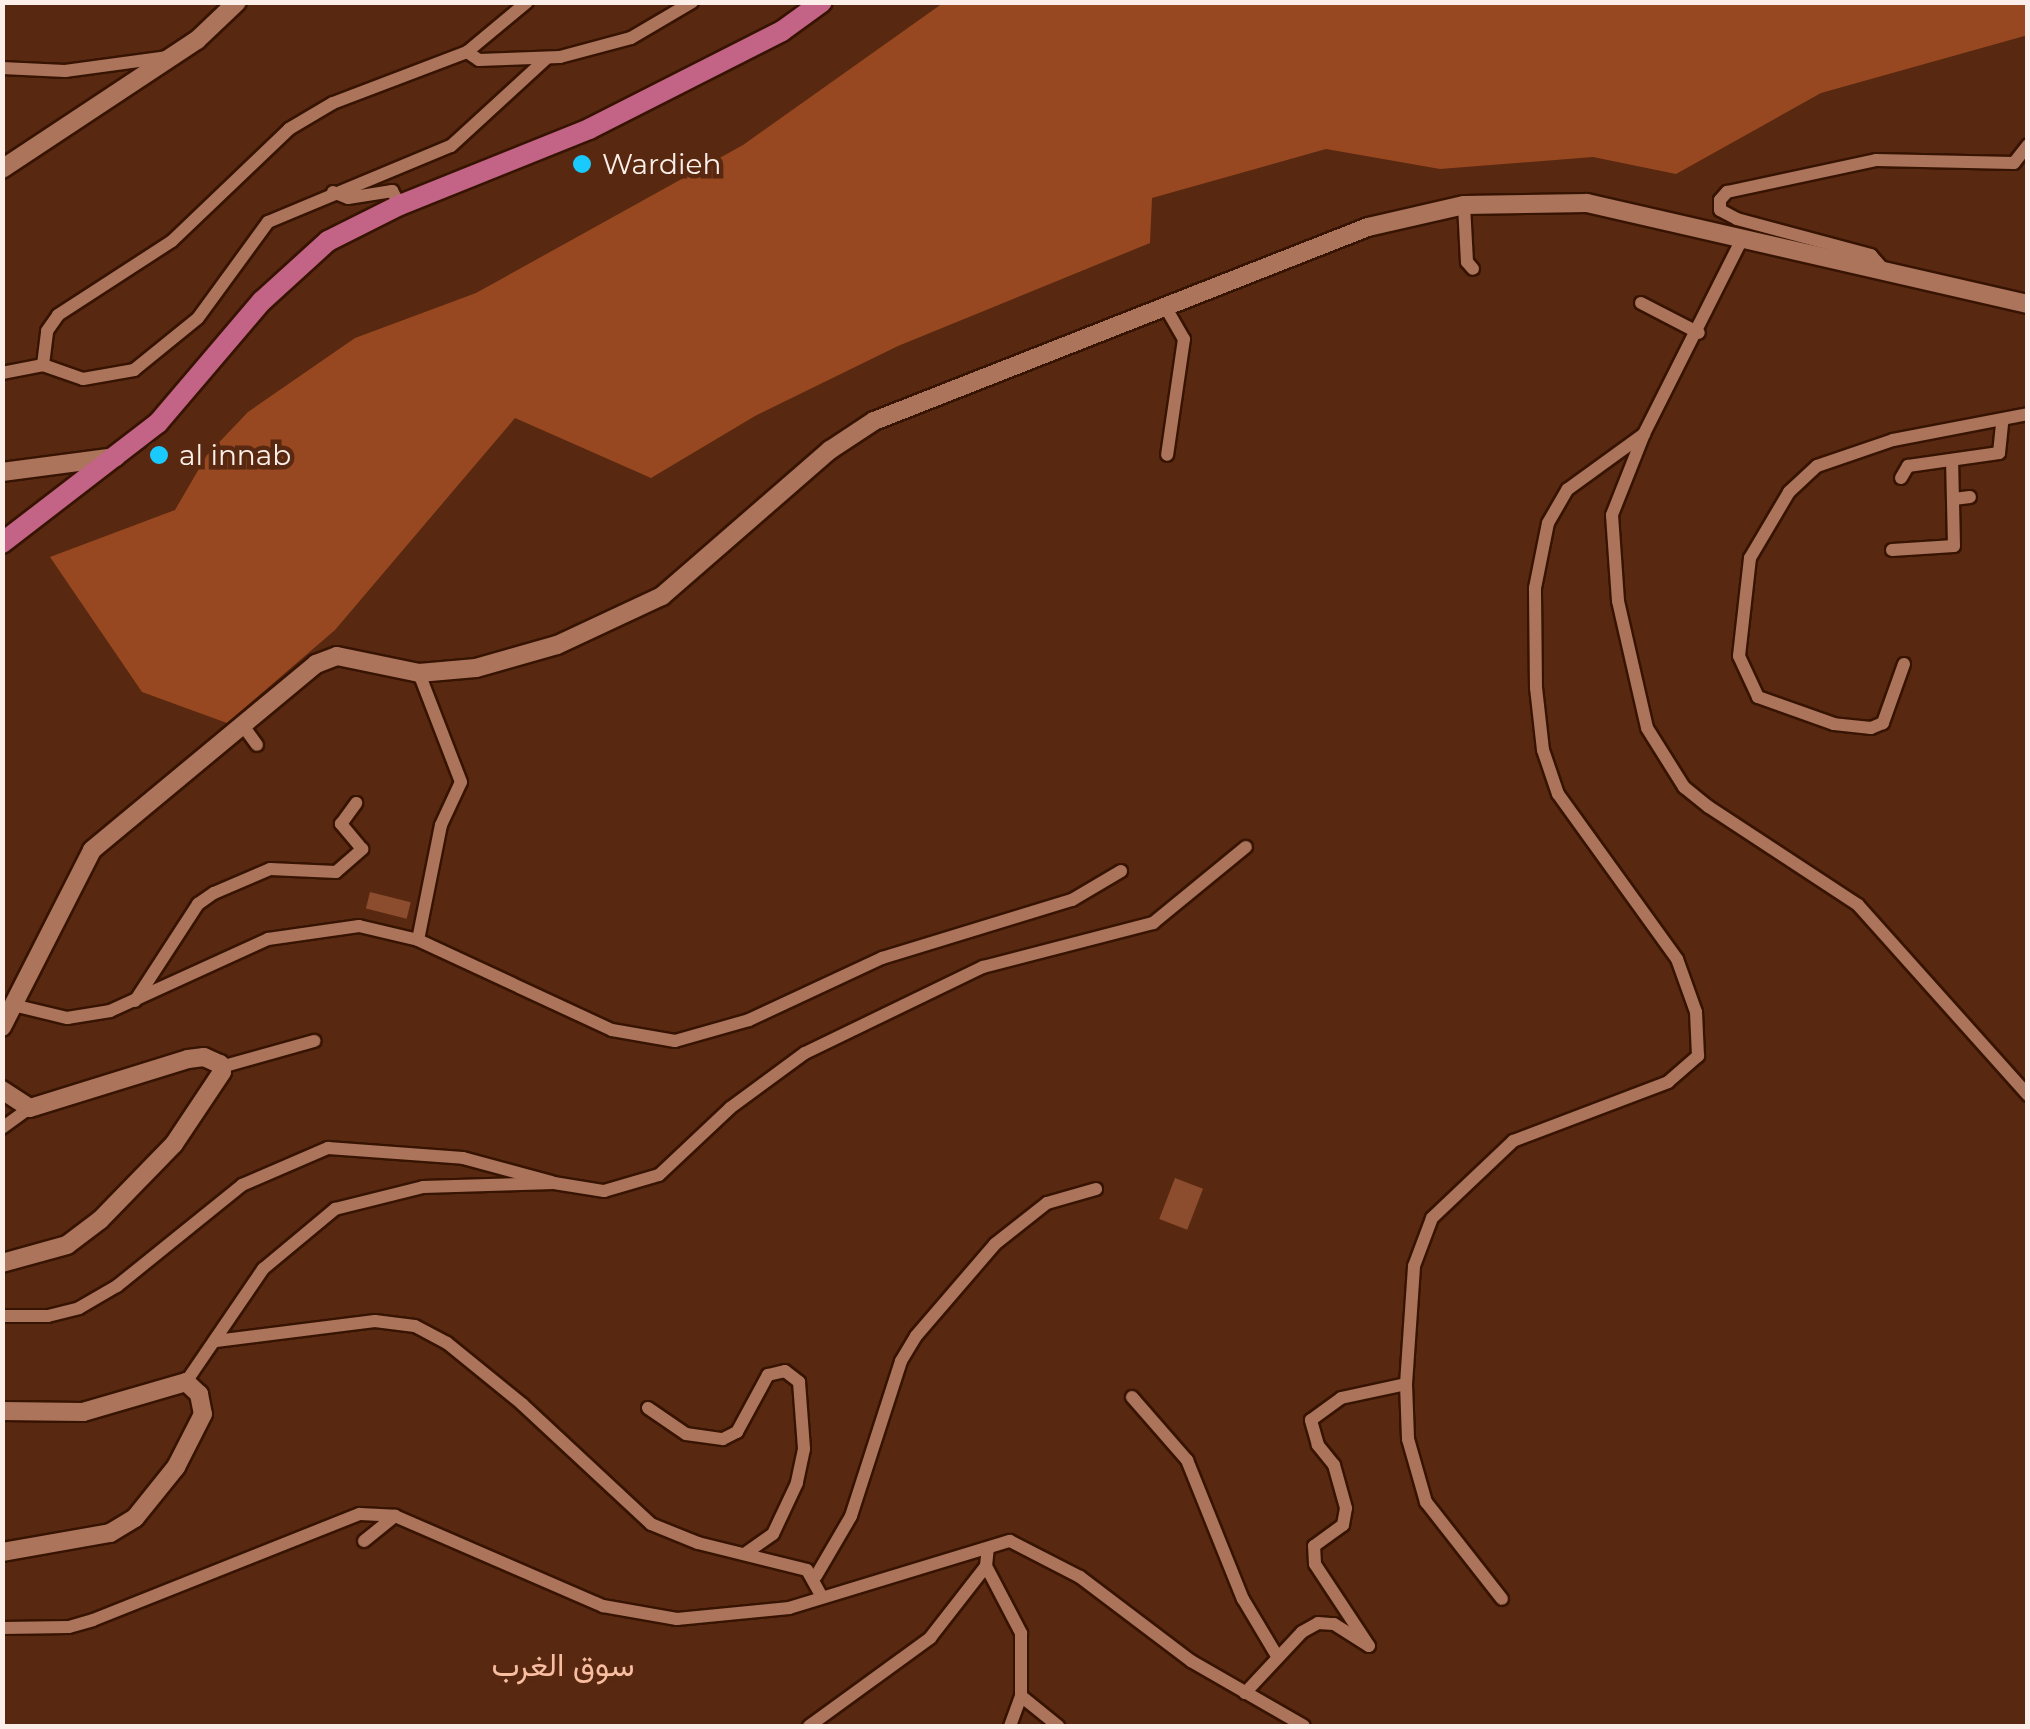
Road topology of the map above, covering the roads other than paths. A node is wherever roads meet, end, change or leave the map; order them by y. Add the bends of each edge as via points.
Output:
1 (237, 2) edge
2 (527, 2) edge
3 (692, 2) edge
4 (822, 2) edge
5 (468, 52) junction
6 (172, 56) junction
7 (545, 60) junction
8 (2, 68) edge
9 (2028, 145) edge
10 (2, 169) edge
11 (333, 192) junction
12 (1464, 204) junction
13 (400, 205) junction
14 (1743, 237) junction
15 (1473, 269) dead end
16 (1883, 269) junction
17 (1641, 303) dead end
18 (2028, 304) edge
19 (1166, 308) junction
20 (1699, 332) junction
21 (43, 365) junction
22 (2, 373) edge
23 (2028, 414) edge
24 (2002, 422) junction
25 (1644, 434) junction
26 (1167, 454) dead end
27 (117, 457) junction
28 (1952, 460) junction
29 (2, 472) edge
30 (1901, 478) dead end
31 (1970, 496) dead end
32 (1954, 499) junction
33 (2, 543) edge
34 (1892, 550) dead end
35 (1904, 664) dead end
36 (419, 674) junction
37 (244, 727) junction
38 (258, 745) dead end
39 (356, 803) dead end
40 (1246, 846) dead end
41 (1120, 871) dead end
42 (418, 940) junction
43 (133, 1003) junction
44 (13, 1005) junction
45 (2, 1027) edge
46 (314, 1041) dead end
47 (221, 1068) junction
48 (2, 1090) edge
49 (2028, 1095) edge
50 (30, 1108) junction
51 (2, 1128) edge
52 (554, 1183) junction
53 (1096, 1189) dead end
54 (2, 1263) edge
55 (2, 1316) edge
56 (216, 1341) junction
57 (186, 1382) junction
58 (1406, 1384) junction
59 (1132, 1397) dead end
60 (648, 1408) dead end
61 (2, 1411) edge
62 (395, 1516) junction
63 (364, 1541) dead end
64 (988, 1548) junction
65 (2, 1552) edge
66 (746, 1552) junction
67 (986, 1566) junction
68 (816, 1576) junction
69 (822, 1597) junction
70 (1502, 1599) dead end
71 (2, 1628) edge
72 (1278, 1656) junction
73 (1245, 1693) junction
74 (1021, 1696) junction
75 (809, 1726) edge
76 (1010, 1726) edge
77 (1058, 1726) edge
78 (1304, 1726) edge

1 - 6 street
2 - 5 street
3 - 7 street via 631,38
4 - 13 main road via 782,31 589,129
5 - 7 street via 479,60
5 - 21 street via 333,103 288,128 172,241 58,315 47,331
6 - 8 street via 65,72
6 - 10 street
7 - 11 street via 451,146
9 - 16 street via 2014,163 1876,160 1727,192 1720,200 1720,210 1736,219 1871,255
11 - 13 street via 348,198 392,191
11 - 21 street via 268,222 198,318 152,360 96,379
12 - 14 street via 1587,203
12 - 15 street via 1466,262
12 - 19 street via 1368,227
13 - 27 main road via 293,268 186,394
14 - 16 street
14 - 20 street
16 - 18 street
17 - 20 street
19 - 26 street via 1184,339
19 - 36 street via 874,421 830,450 662,596 512,660
20 - 25 street
21 - 22 street
23 - 24 street
24 - 28 street via 1999,453
24 - 35 street via 1893,440 1818,466 1789,492 1750,558 1739,656 1758,697 1834,724 1870,728 1883,724
25 - 49 street via 1612,530 1618,601 1656,750 1684,787 1727,823 1858,905
25 - 58 street via 1568,488 1548,524 1534,588 1536,688 1542,750 1558,794 1677,959 1696,1012 1698,1056 1668,1082 1514,1141 1432,1218 1414,1266
27 - 29 street
27 - 33 main road
28 - 30 street via 1908,466
28 - 32 street
31 - 32 street
32 - 34 street via 1954,546
36 - 37 street via 327,658
36 - 42 street via 461,782 437,839
37 - 38 street
37 - 44 street via 126,815 92,850
39 - 43 street via 341,824 362,850 336,872 270,869 214,893 198,904
40 - 52 street via 1153,922 983,967 805,1053 730,1108 659,1175 604,1191
41 - 42 street via 1072,900 882,958 749,1020 674,1041 612,1030
42 - 43 street via 329,926 246,947
43 - 44 street via 67,1018
44 - 45 street
46 - 47 street
47 - 50 street via 204,1057 188,1059
47 - 54 street via 213,1092 174,1144 100,1220 50,1253
48 - 50 street
50 - 51 street
52 - 55 street via 448,1155 328,1148 242,1185 117,1286 79,1308
52 - 56 street via 424,1187 336,1209 263,1269
53 - 68 street via 1047,1203 995,1244 916,1336 901,1361 851,1516
56 - 57 street
56 - 66 street via 375,1321 415,1326 447,1343 522,1404 650,1524
57 - 61 street via 83,1412
57 - 65 street via 199,1394 203,1414 176,1467 135,1518 110,1532
58 - 70 street via 1408,1439 1426,1502
58 - 72 street via 1341,1398 1311,1420 1346,1508 1343,1524 1314,1546 1315,1564 1369,1646 1334,1624 1318,1623
59 - 72 street via 1186,1460 1243,1599
60 - 66 street via 686,1434 723,1440 737,1432 768,1375 785,1371 798,1382 804,1448 797,1483 773,1534
62 - 63 street
62 - 69 street via 603,1606 716,1619
62 - 71 street via 335,1520 69,1628
64 - 67 street
64 - 69 street
64 - 73 street via 1026,1544
66 - 68 street
67 - 74 street via 1019,1624
67 - 75 street via 930,1638
68 - 69 street
72 - 73 street
73 - 78 street
74 - 76 street
74 - 77 street

